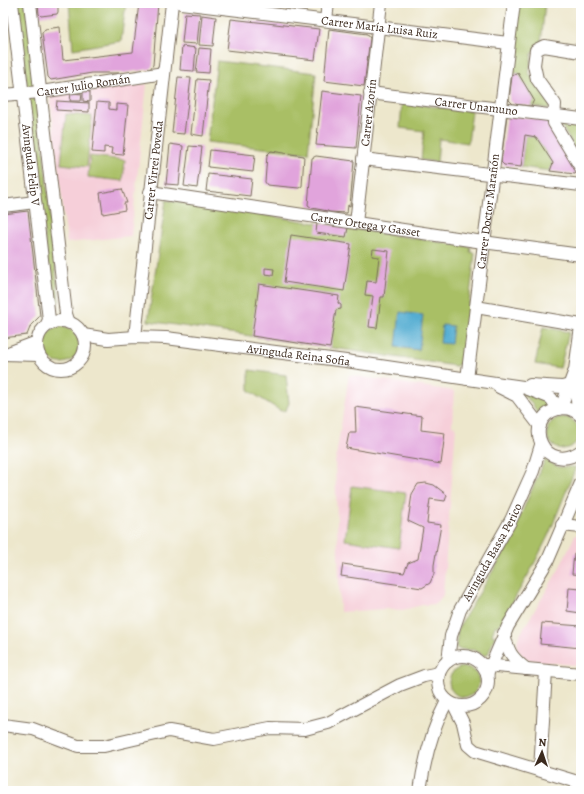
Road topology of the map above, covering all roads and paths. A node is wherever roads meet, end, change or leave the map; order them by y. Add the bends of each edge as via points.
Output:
1 (12, 3) edge
2 (30, 3) edge
3 (172, 3) edge
4 (181, 3) edge
5 (328, 3) edge
6 (380, 3) edge
7 (514, 3) edge
8 (227, 5) edge
9 (278, 8) edge
10 (326, 20) junction
11 (378, 26) junction
12 (508, 42) junction
13 (581, 52) edge
14 (164, 73) junction
15 (41, 92) junction
16 (23, 93) junction
17 (370, 93) junction
18 (3, 95) edge
19 (500, 109) junction
20 (554, 116) junction
21 (581, 119) edge
22 (363, 160) junction
23 (581, 168) edge
24 (493, 174) junction
25 (580, 183) edge
26 (150, 192) junction
27 (36, 202) junction
28 (3, 206) edge
29 (356, 223) junction
30 (483, 242) junction
31 (581, 254) edge
32 (66, 300) junction
33 (47, 302) junction
34 (476, 307) junction
35 (69, 323) junction
36 (581, 325) edge
37 (46, 326) junction
38 (83, 335) junction
39 (136, 336) junction
40 (108, 339) junction
41 (37, 342) junction
42 (84, 353) junction
43 (5, 354) edge
44 (39, 355) junction
45 (575, 370) junction
46 (467, 379) junction
47 (488, 383) junction
48 (570, 385) junction
49 (523, 387) junction
50 (559, 409) junction
51 (580, 414) edge
52 (540, 426) junction
53 (542, 445) junction
54 (581, 451) edge
55 (581, 483) edge
56 (562, 525) junction
57 (581, 527) edge
58 (504, 633) junction
59 (448, 661) junction
60 (487, 668) junction
61 (526, 669) junction
62 (546, 671) junction
63 (439, 673) junction
64 (581, 674) edge
65 (451, 703) junction
66 (3, 725) edge
67 (540, 770) junction
68 (581, 783) edge
69 (420, 791) edge

1 - 16 street, Avinguda Felip V
2 - 15 street, Avinguda Felip V
3 - 14 street, Carrer Virrei Poveda
4 - 8 street, Carrer María Luisa Ruiz
5 - 10 street
6 - 11 street, Carrer Azorín
7 - 12 street, Carrer Doctor Marañón
8 - 9 street, Carrer María Luisa Ruiz
9 - 10 street, Carrer María Luisa Ruiz
10 - 11 street, Carrer María Luisa Ruiz
11 - 12 street, Carrer María Luisa Ruiz
11 - 17 street, Carrer Azorín
12 - 19 street, Carrer Doctor Marañón
13 - 20 street via 544,46 536,50 534,65 538,79 555,104
14 - 15 street, Carrer Julio Román
14 - 26 street, Carrer Virrei Poveda
15 - 16 street, Carrer Julio Román
15 - 32 street, Avinguda Felip V
16 - 18 street, Carrer Julio Román
16 - 27 street, Avinguda Felip V
17 - 19 street, Carrer Unamuno
17 - 22 street, Carrer Azorín
19 - 20 street, Carrer Unamuno
19 - 24 street, Carrer Doctor Marañón
20 - 21 street, Carrer Unamuno
20 - 23 street via 554,123
22 - 24 street
22 - 29 street, Carrer Azorín
24 - 25 street
24 - 30 street, Carrer Doctor Marañón
26 - 29 street, Carrer Ortega y Gasset
26 - 39 street, Carrer Virrei Poveda
27 - 28 street
27 - 33 street, Avinguda Felip V
29 - 30 street, Carrer Ortega y Gasset
30 - 31 street, Carrer Ortega y Gasset
30 - 34 street, Carrer Doctor Marañón
32 - 33 street via 53,305
32 - 35 street, Avinguda Felip V
33 - 37 street, Avinguda Felip V via 49,320
34 - 36 street
34 - 46 street, Carrer Doctor Marañón
35 - 37 street via 61,321
35 - 38 street
36 - 45 street
37 - 41 street
38 - 40 street, Avinguda Reina Sofia
38 - 42 street
39 - 40 street, Avinguda Reina Sofia
39 - 46 street, Avinguda Reina Sofia via 340,360
40 - 42 street, Avinguda Reina Sofia
41 - 43 street
41 - 44 street
42 - 44 street via 79,362 62,370 44,363
43 - 44 street
45 - 48 street
45 - 51 street
46 - 47 street, Avinguda Reina Sofia
47 - 49 street, Avinguda Reina Sofia
47 - 52 street, Avinguda Reina Sofia via 517,396
48 - 49 street, Avinguda Reina Sofia via 562,388 530,385
48 - 50 street
49 - 50 street, Avinguda Reina Sofia via 551,398
50 - 51 street via 570,409
50 - 52 street via 547,415
52 - 53 street via 539,436
53 - 54 street via 552,456 560,458 567,458
53 - 59 street, Avinguda Bassa Perico via 511,520 460,610 451,636
55 - 56 street
56 - 57 street
56 - 58 street via 548,560
58 - 60 street
58 - 61 street via 512,657
59 - 60 street via 456,656 466,656
59 - 63 street
60 - 61 street
60 - 65 street via 488,684 480,700 463,706
61 - 62 street
62 - 64 street
62 - 67 street
63 - 65 street via 441,693
63 - 66 street via 400,685 328,723 305,729 270,728 214,739 168,731 104,746 78,746 33,729
65 - 67 street via 464,723 468,745 475,751
65 - 69 street via 442,711 430,746
67 - 68 street

